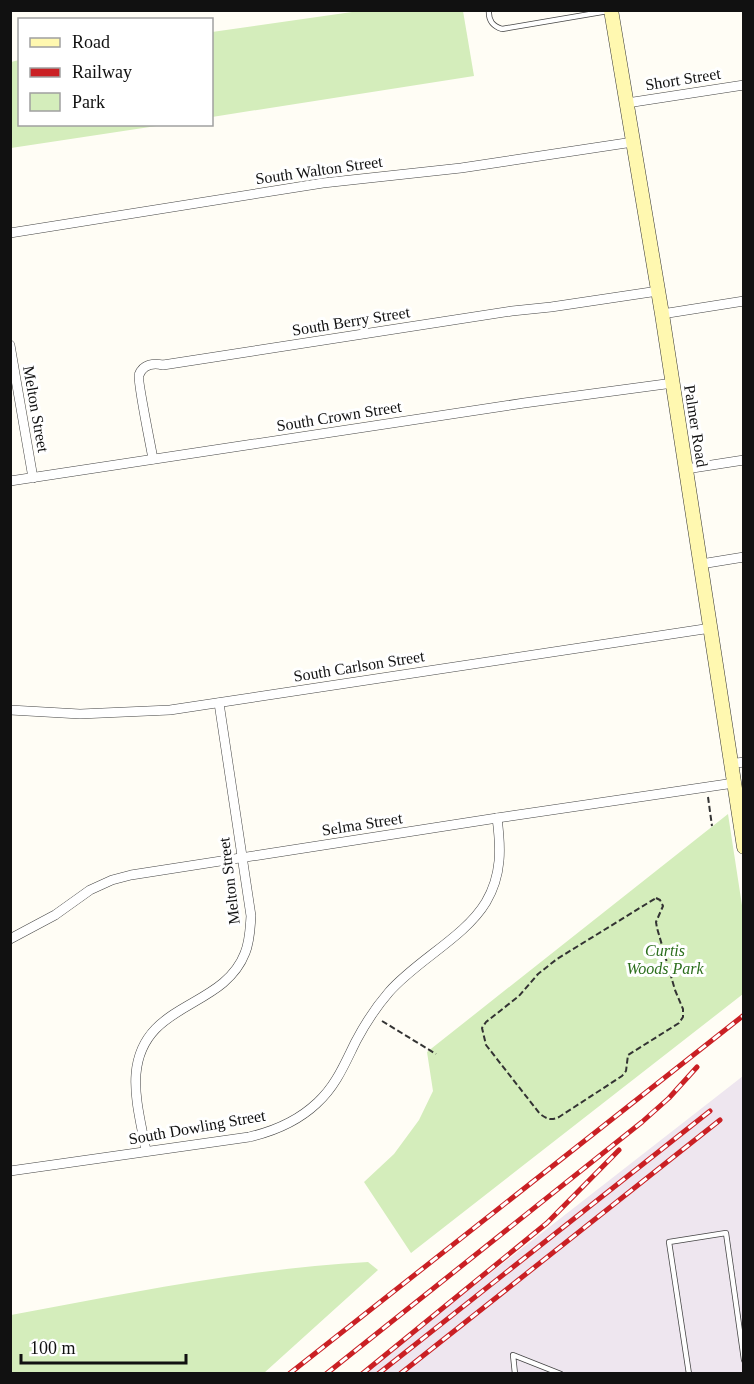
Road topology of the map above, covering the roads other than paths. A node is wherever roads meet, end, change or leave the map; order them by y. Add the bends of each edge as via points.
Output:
1 (489, 10) edge
2 (571, 10) edge
3 (611, 10) edge
4 (573, 17) junction
5 (744, 85) edge
6 (627, 103) junction
7 (633, 142) junction
8 (10, 233) edge
9 (658, 291) junction
10 (744, 301) edge
11 (662, 314) junction
12 (10, 345) edge
13 (673, 383) junction
14 (153, 459) junction
15 (744, 460) edge
16 (686, 469) junction
17 (33, 478) junction
18 (10, 481) edge
19 (744, 557) edge
20 (701, 564) junction
21 (711, 628) junction
22 (219, 703) junction
23 (10, 710) edge
24 (737, 763) edge
25 (734, 783) junction
26 (497, 818) junction
27 (744, 847) edge
28 (243, 859) junction
29 (10, 939) edge
30 (146, 1151) junction
31 (10, 1171) edge
32 (744, 1360) edge
33 (515, 1374) edge
34 (561, 1374) edge
35 (688, 1374) edge

1 - 4 lane via 494,26 502,29
2 - 4 lane
3 - 4 lane
3 - 6 street, Palmer Road
5 - 6 street, Short Street
6 - 7 street, Palmer Road
7 - 8 street, South Walton Street via 323,183
7 - 9 street, Palmer Road
9 - 11 street, Palmer Road
9 - 14 street, South Berry Street via 149,365 140,371 138,381
10 - 11 street
11 - 13 street, Palmer Road
12 - 17 street, Melton Street
13 - 14 street, South Crown Street
13 - 16 street, Palmer Road
14 - 17 street, South Crown Street
15 - 16 street
16 - 20 street, Palmer Road
17 - 18 street, South Crown Street
19 - 20 street
20 - 21 street, Palmer Road
21 - 22 street, South Carlson Street
21 - 24 street, Palmer Road
22 - 23 street, South Carlson Street via 110,714
22 - 28 street, Melton Street
24 - 25 street, Palmer Road
25 - 26 street, Selma Street
25 - 27 street, Palmer Road
26 - 28 street, Selma Street
26 - 30 street, South Dowling Street via 499,864 485,903 466,925 388,993 365,1025 335,1082 319,1101 295,1120 265,1133
28 - 29 street, Selma Street via 112,880
28 - 30 street, Melton Street via 251,916 242,959 221,985 163,1021 140,1055 136,1085
30 - 31 street, South Dowling Street
32 - 35 lane via 726,1233 669,1242
33 - 34 lane via 513,1355

